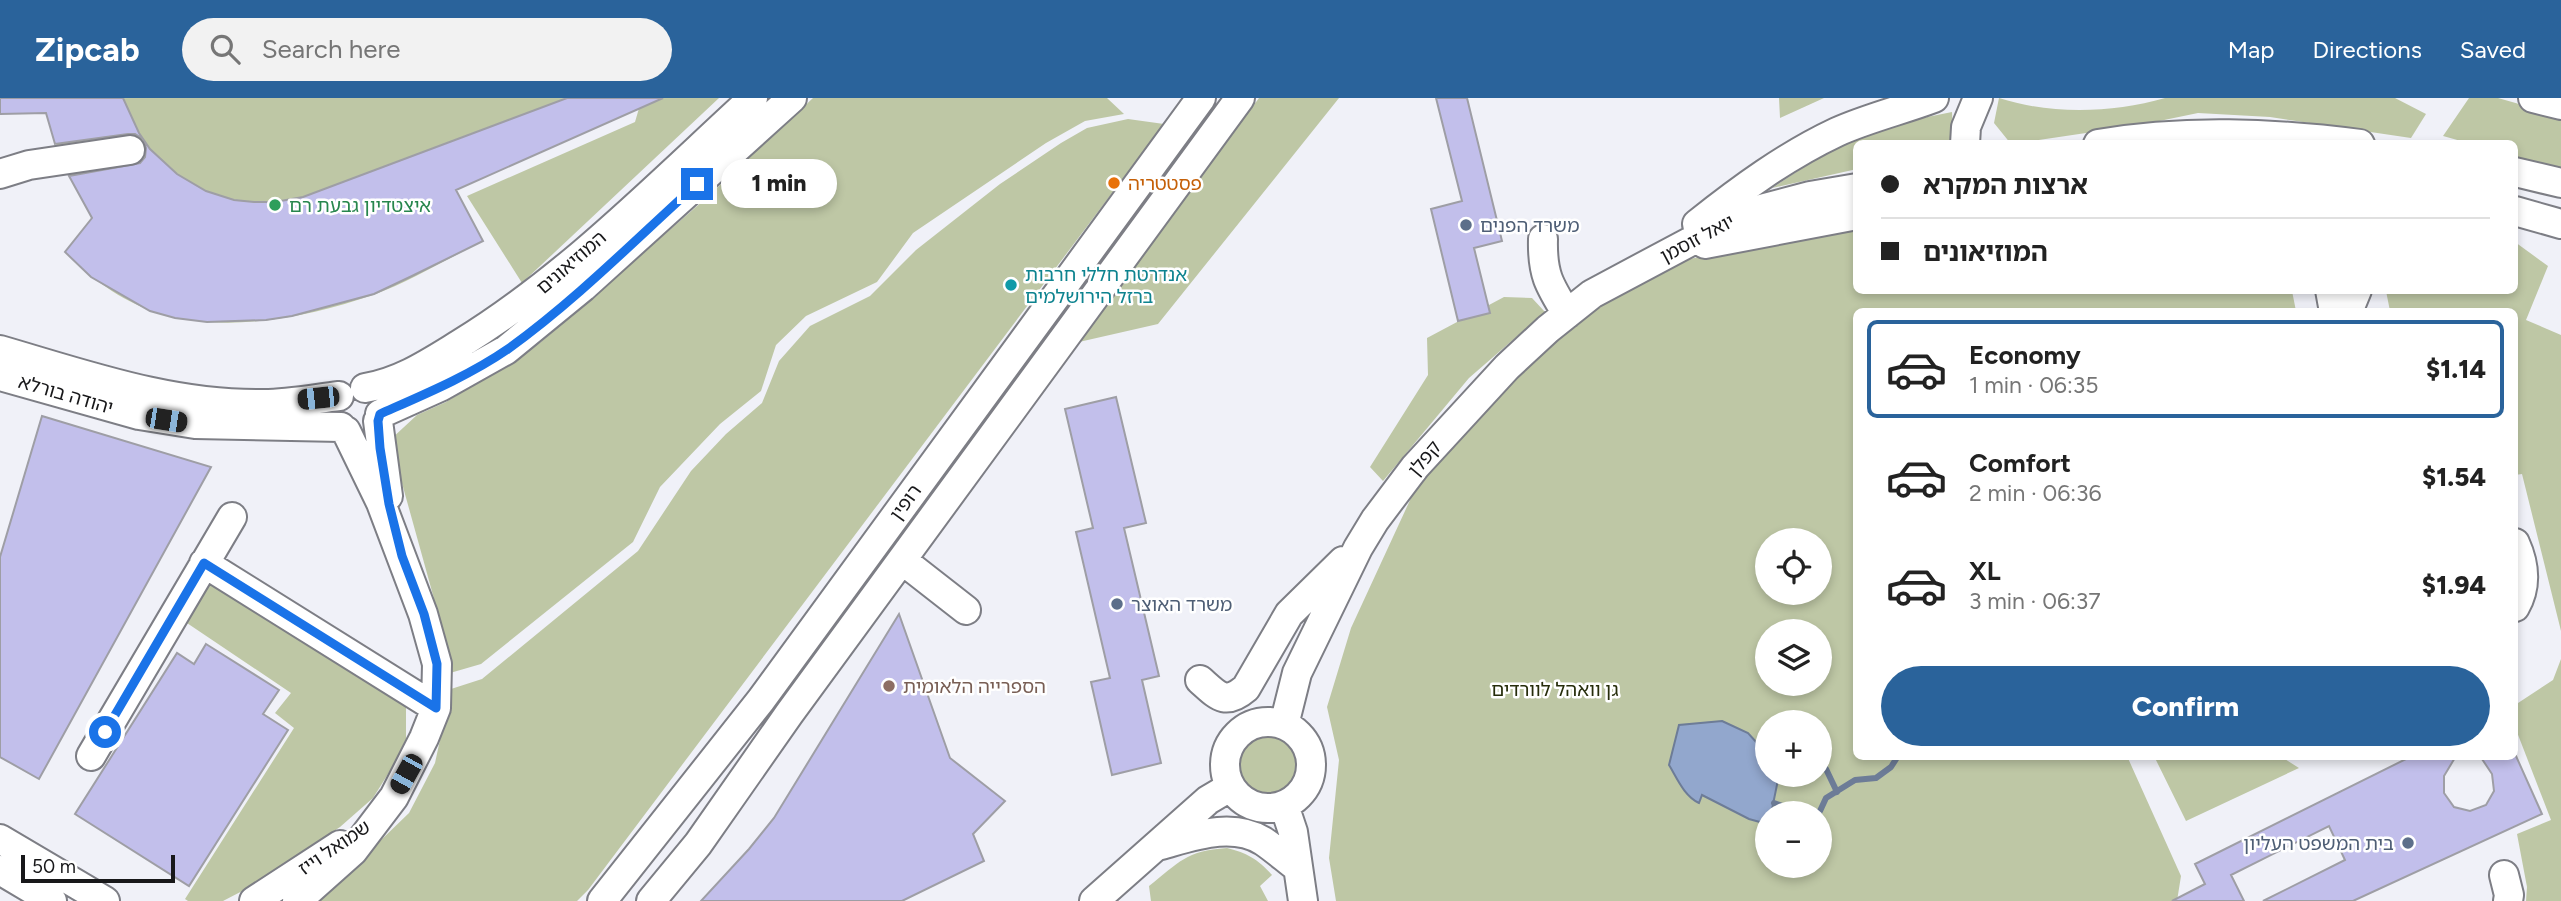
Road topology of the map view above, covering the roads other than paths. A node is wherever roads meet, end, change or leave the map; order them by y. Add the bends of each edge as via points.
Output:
1 (753, 98) edge
2 (792, 98) edge
3 (1201, 98) edge
4 (1240, 98) edge
5 (1934, 98) edge
6 (1978, 98) edge
7 (2533, 98) edge
8 (2561, 104) edge
9 (1971, 138) edge
10 (2126, 140) edge
11 (2300, 140) edge
12 (130, 150) dead end
13 (2518, 173) edge
14 (0, 174) edge
15 (2561, 183) edge
16 (1853, 188) edge
17 (2518, 212) edge
18 (1853, 216) edge
19 (2561, 224) edge
20 (1543, 239) dead end
21 (1649, 263) junction
22 (1567, 314) junction
23 (0, 350) edge
24 (0, 376) edge
25 (352, 392) junction
26 (379, 418) junction
27 (343, 429) junction
28 (232, 517) dead end
29 (1357, 548) junction
30 (2518, 549) edge
31 (402, 556) junction
32 (902, 560) junction
33 (204, 563) junction
34 (2518, 602) edge
35 (966, 610) dead end
36 (436, 708) junction
37 (1284, 725) junction
38 (1229, 745) junction
39 (91, 756) dead end
40 (1230, 787) junction
41 (1284, 806) junction
42 (379, 816) junction
43 (1155, 847) junction
44 (3, 851) edge
45 (1300, 890) edge
46 (52, 901) edge
47 (105, 901) edge
48 (254, 901) edge
49 (297, 901) edge
50 (602, 901) edge
51 (652, 901) edge
52 (1094, 901) edge

1 - 25 street, המוזיאונים via 520,306 409,375
2 - 26 street, המוזיאונים via 516,342 462,376
3 - 50 street, רופין via 761,700
4 - 32 street, רופין
5 - 21 street via 1839,132 1754,179
6 - 9 street
7 - 8 street
10 - 11 street via 2220,134
12 - 14 street via 29,165
13 - 15 street
16 - 21 street, יואל זוסמן via 1742,214
17 - 19 street
18 - 21 street, יואל זוסמן via 1693,247
20 - 22 street via 1549,285
21 - 22 street, קפלן via 1592,294
22 - 29 street, קפלן via 1452,426 1408,476
23 - 25 street, יהודה בורלא via 145,391 198,401 265,404
24 - 27 street, יהודה בורלא via 139,415 186,423
25 - 26 street via 370,391 379,401
25 - 27 street via 334,409
26 - 27 street via 367,432
26 - 31 street, שמואל וייז via 389,504
27 - 31 street, שמואל וייז
28 - 33 street
29 - 37 street, קפלן via 1297,673
29 - 38 street via 1289,614 1247,688 1227,699 1200,680
30 - 34 street via 2525,578
31 - 36 street, שמואל וייז via 437,664
32 - 35 street
32 - 51 street, רופין
33 - 36 street
33 - 39 street
36 - 42 street, שמואל וייז via 394,797
37 - 38 street via 1247,727
37 - 41 street via 1304,741 1311,765 1304,790
38 - 40 street via 1224,766
40 - 41 street via 1238,797 1260,808
40 - 43 street via 1208,800
41 - 45 street via 1293,832
42 - 48 street, שמואל וייז
42 - 49 street, שמואל וייז via 353,851
43 - 45 street via 1217,832 1237,832 1262,841
43 - 52 street
44 - 46 street
44 - 47 street

